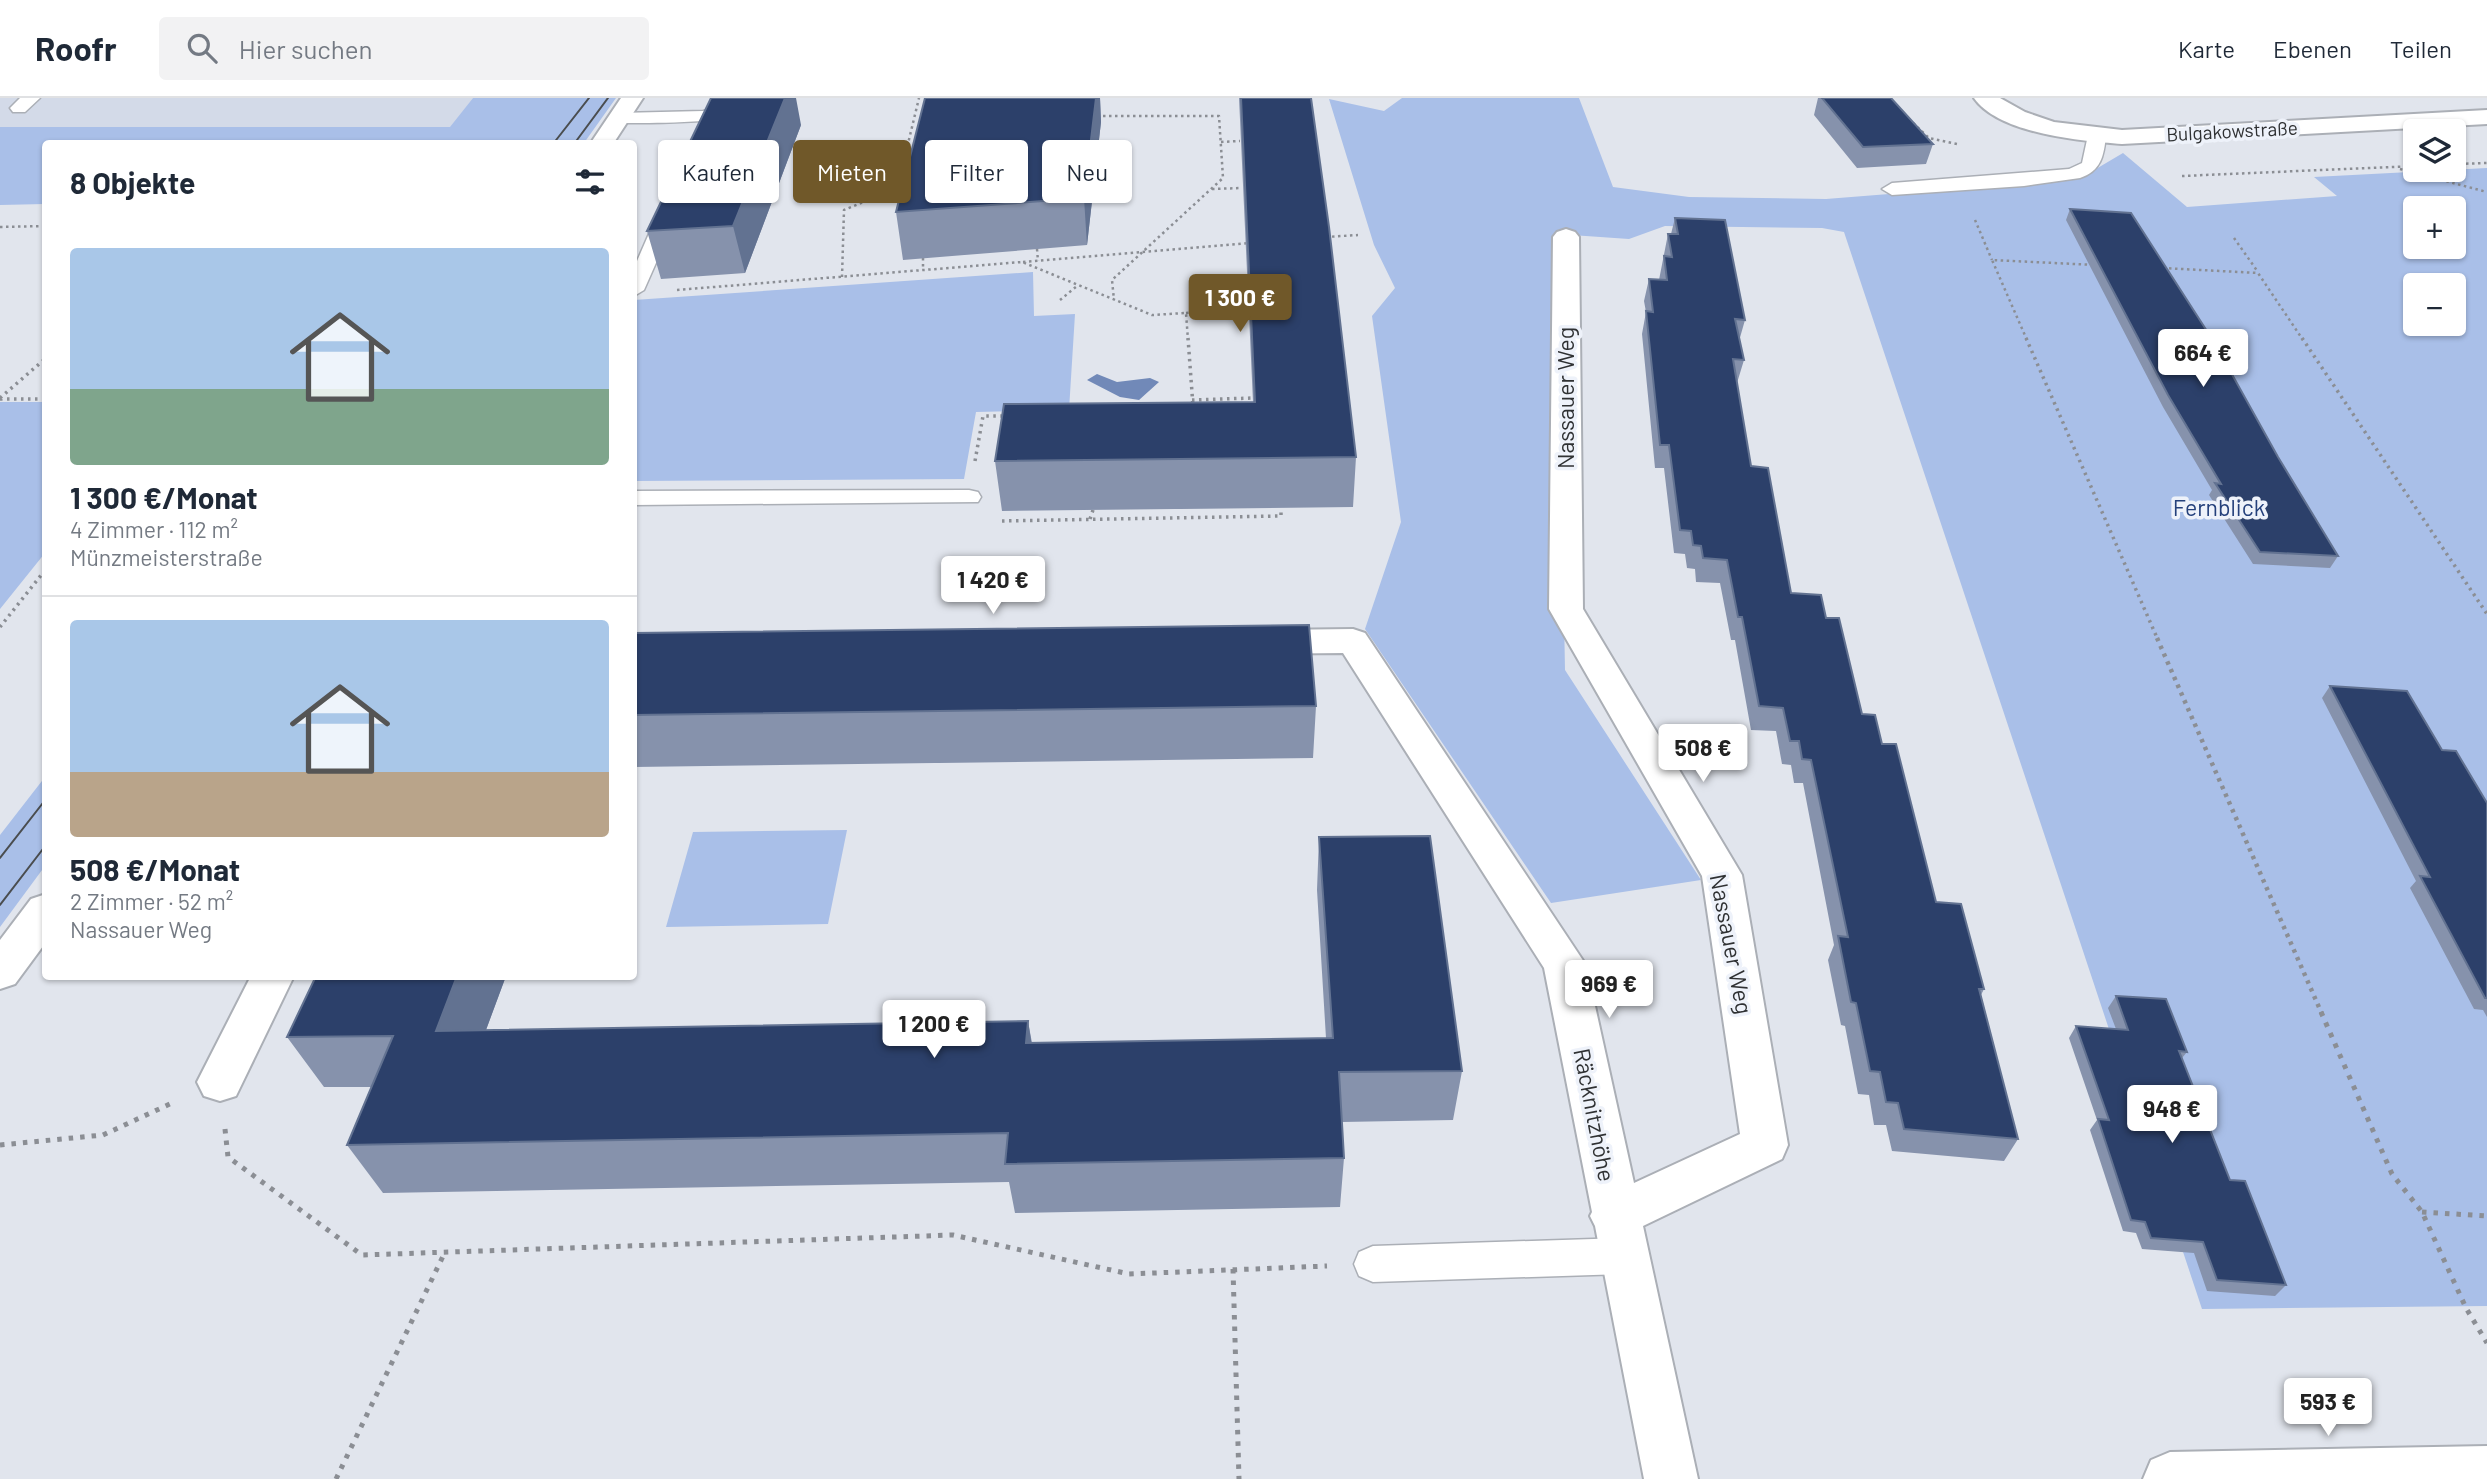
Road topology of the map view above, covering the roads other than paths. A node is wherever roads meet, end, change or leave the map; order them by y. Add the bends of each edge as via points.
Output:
1 (632, 98) edge
2 (784, 98) edge
3 (1985, 98) edge
4 (712, 117) junction
5 (2487, 117) edge
6 (619, 118) junction
7 (2096, 135) junction
8 (703, 136) edge
9 (604, 140) edge
10 (1892, 189) dead end
11 (673, 203) edge
12 (1566, 237) dead end
13 (637, 283) edge
14 (968, 497) road end
15 (637, 498) edge
16 (1227, 642) edge
17 (42, 915) edge
18 (0, 972) edge
19 (271, 980) edge
20 (220, 1082) road end
21 (1619, 1236) junction
22 (1373, 1264) road end
23 (2487, 1473) edge
24 (1671, 1479) edge
25 (2170, 1479) edge

1 - 6 street
2 - 4 lane
3 - 7 street, Bulgakowstraße via 2039,126
4 - 6 lane
4 - 8 lane
5 - 7 street, Bulgakowstraße
6 - 9 street
7 - 10 lane via 2094,159 2084,171 2055,178
11 - 13 lane
12 - 21 street, Nassauer Weg via 1566,609 1722,875 1765,1144
14 - 15 lane
16 - 21 street, Räcknitzhöhe via 1353,641 1564,965
17 - 18 street
19 - 20 street
21 - 22 lane
21 - 24 street, Räcknitzhöhe
23 - 25 street

